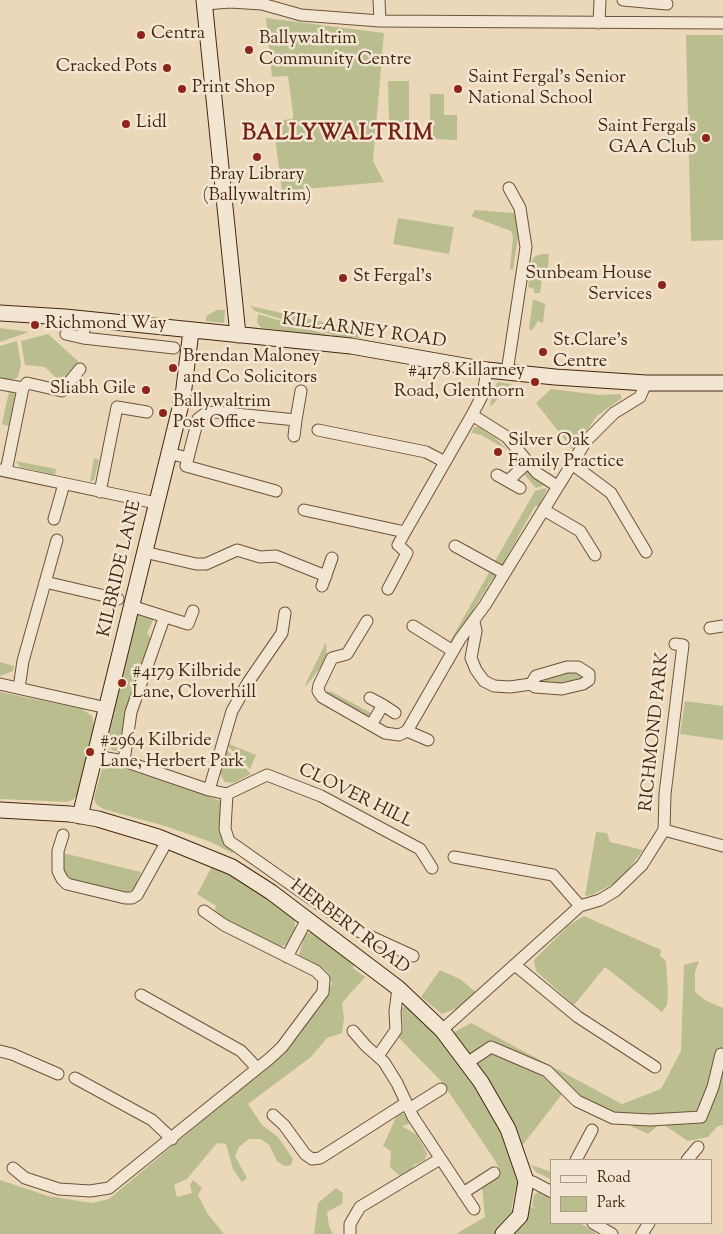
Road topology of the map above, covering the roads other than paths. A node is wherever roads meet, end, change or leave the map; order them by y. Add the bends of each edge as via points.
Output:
1 (379, 0) edge
2 (600, 0) edge
3 (623, 0) edge
4 (205, 2) edge
5 (667, 4) dead end
6 (380, 21) junction
7 (598, 23) junction
8 (723, 23) edge
9 (510, 188) dead end
10 (0, 313) edge
11 (85, 320) junction
12 (191, 331) junction
13 (66, 334) dead end
14 (238, 335) junction
15 (83, 338) junction
16 (174, 348) dead end
17 (80, 369) dead end
18 (487, 370) junction
19 (507, 372) junction
20 (646, 383) junction
21 (723, 383) edge
22 (0, 384) edge
23 (23, 388) junction
24 (301, 390) dead end
25 (147, 412) dead end
26 (472, 415) junction
27 (296, 420) junction
28 (318, 430) dead end
29 (294, 436) dead end
30 (168, 453) junction
31 (188, 458) junction
32 (445, 462) junction
33 (527, 463) junction
34 (572, 464) junction
35 (3, 470) edge
36 (497, 475) dead end
37 (508, 481) junction
38 (64, 484) junction
39 (558, 486) junction
40 (520, 488) dead end
41 (276, 491) dead end
42 (100, 492) junction
43 (156, 503) junction
44 (304, 510) dead end
45 (544, 510) junction
46 (54, 520) dead end
47 (405, 532) junction
48 (57, 540) dead end
49 (455, 546) dead end
50 (144, 552) junction
51 (646, 552) dead end
52 (595, 555) dead end
53 (332, 558) dead end
54 (504, 573) junction
55 (45, 582) junction
56 (388, 589) dead end
57 (125, 603) junction
58 (192, 611) dead end
59 (285, 613) dead end
60 (163, 622) dead end
61 (367, 622) dead end
62 (474, 622) junction
63 (413, 626) dead end
64 (723, 626) edge
65 (710, 628) dead end
66 (675, 644) dead end
67 (453, 651) junction
68 (0, 684) edge
69 (531, 684) dead end
70 (19, 688) junction
71 (370, 698) dead end
72 (383, 706) junction
73 (107, 708) junction
74 (395, 713) dead end
75 (371, 725) junction
76 (407, 731) junction
77 (428, 740) dead end
78 (95, 756) junction
79 (124, 761) junction
80 (209, 790) junction
81 (227, 794) junction
82 (0, 810) edge
83 (80, 816) junction
84 (664, 830) junction
85 (63, 835) dead end
86 (168, 841) junction
87 (723, 846) edge
88 (454, 857) dead end
89 (432, 868) dead end
90 (580, 906) junction
91 (204, 910) dead end
92 (307, 919) junction
93 (412, 956) dead end
94 (287, 957) junction
95 (515, 965) junction
96 (398, 988) junction
97 (141, 995) dead end
98 (442, 1030) junction
99 (353, 1031) dead end
100 (0, 1051) edge
101 (721, 1054) dead end
102 (378, 1056) junction
103 (467, 1063) junction
104 (655, 1067) dead end
105 (257, 1068) junction
106 (58, 1074) dead end
107 (75, 1078) dead end
108 (442, 1089) dead end
109 (407, 1106) junction
110 (273, 1115) dead end
111 (592, 1130) dead end
112 (172, 1139) junction
113 (698, 1148) dead end
114 (440, 1158) junction
115 (577, 1159) edge
116 (688, 1159) edge
117 (13, 1168) dead end
118 (494, 1172) dead end
119 (526, 1181) junction
120 (550, 1191) edge
121 (463, 1192) junction
122 (474, 1209) dead end
123 (595, 1224) edge
124 (350, 1234) edge
125 (503, 1234) edge
126 (612, 1234) edge

1 - 6 street
2 - 7 street
3 - 5 street
4 - 6 street via 262,4 300,14
4 - 14 street
6 - 7 street
7 - 8 street
9 - 19 street via 520,208 526,247
10 - 11 street, KILLARNEY ROAD
11 - 12 street, KILLARNEY ROAD
11 - 15 street
12 - 14 street, KILLARNEY ROAD
12 - 30 street, KILBRIDE LANE via 183,396
13 - 15 street
14 - 18 street, KILLARNEY ROAD via 365,348
15 - 16 street
17 - 23 street via 62,391 27,383
18 - 19 street, KILLARNEY ROAD
18 - 26 street via 483,394
19 - 20 street, KILLARNEY ROAD
20 - 21 street, KILLARNEY ROAD
20 - 34 street via 640,397 596,429
22 - 23 street
23 - 35 street
24 - 27 street
25 - 42 street via 117,407
26 - 32 street
26 - 33 street via 507,437
27 - 29 street
27 - 31 street via 206,413 198,419
28 - 32 street via 426,452
30 - 31 street
30 - 43 street, KILBRIDE LANE
31 - 41 street via 186,466
32 - 47 street
33 - 37 street
33 - 39 street
34 - 39 street
34 - 51 street via 611,493
35 - 38 street
36 - 37 street
37 - 40 street
38 - 42 street
38 - 46 street
39 - 45 street
42 - 43 street
43 - 50 street, KILBRIDE LANE
44 - 47 street
45 - 52 street via 580,532
45 - 54 street
47 - 56 street via 398,545 407,553
48 - 55 street
49 - 54 street
50 - 53 street via 206,564 236,550 260,557 276,556 324,581
50 - 57 street, KILBRIDE LANE
54 - 62 street
55 - 57 street
55 - 70 street via 23,661
57 - 58 street via 188,624
57 - 73 street, KILBRIDE LANE
59 - 80 street via 282,633 232,711
60 - 79 street via 131,712
61 - 75 street via 347,654 332,658 318,691 322,697
62 - 67 street
62 - 69 street via 476,631 471,658 484,681 494,686
63 - 67 street
64 - 65 street
66 - 84 street, RICHMOND PARK via 683,645 665,794
67 - 76 street
68 - 70 street
70 - 73 street
71 - 72 street
72 - 74 street
72 - 75 street
73 - 78 street, KILBRIDE LANE
75 - 76 street via 386,734 399,735
76 - 77 street
78 - 79 street
78 - 83 street, KILBRIDE LANE
79 - 80 street
80 - 81 street
81 - 89 street, CLOVER HILL via 267,775 321,796 420,849
81 - 93 street via 224,829 229,841 354,929
82 - 83 street, HERBERT ROAD
83 - 86 street, HERBERT ROAD
84 - 87 street, RICHMOND PARK
84 - 90 street, RICHMOND PARK via 642,865 615,891
85 - 86 street via 58,851 58,871 62,879 67,884 125,898 137,895
86 - 92 street, HERBERT ROAD via 232,867
88 - 90 street via 553,876
90 - 95 street, RICHMOND PARK
91 - 94 street via 212,918
92 - 94 street
92 - 96 street, HERBERT ROAD
94 - 105 street via 316,971 326,986 282,1046
95 - 98 street, RICHMOND PARK
95 - 104 street via 578,1016
96 - 98 street, HERBERT ROAD
96 - 102 street via 396,1030
97 - 105 street via 241,1051
98 - 103 street, HERBERT ROAD
99 - 102 street
100 - 106 street
101 - 103 street via 701,1117 650,1120 613,1118 577,1101 548,1071 491,1047
102 - 109 street
103 - 119 street, HERBERT ROAD via 508,1129
105 - 112 street
107 - 112 street via 152,1120
108 - 109 street
109 - 110 street via 320,1158 305,1154
109 - 114 street
111 - 115 street
112 - 117 street via 101,1191 59,1189 25,1178
113 - 116 street
114 - 121 street
114 - 124 street via 360,1207 350,1224
118 - 121 street
119 - 120 street
119 - 125 street, HERBERT ROAD via 520,1216
121 - 122 street
123 - 126 street

